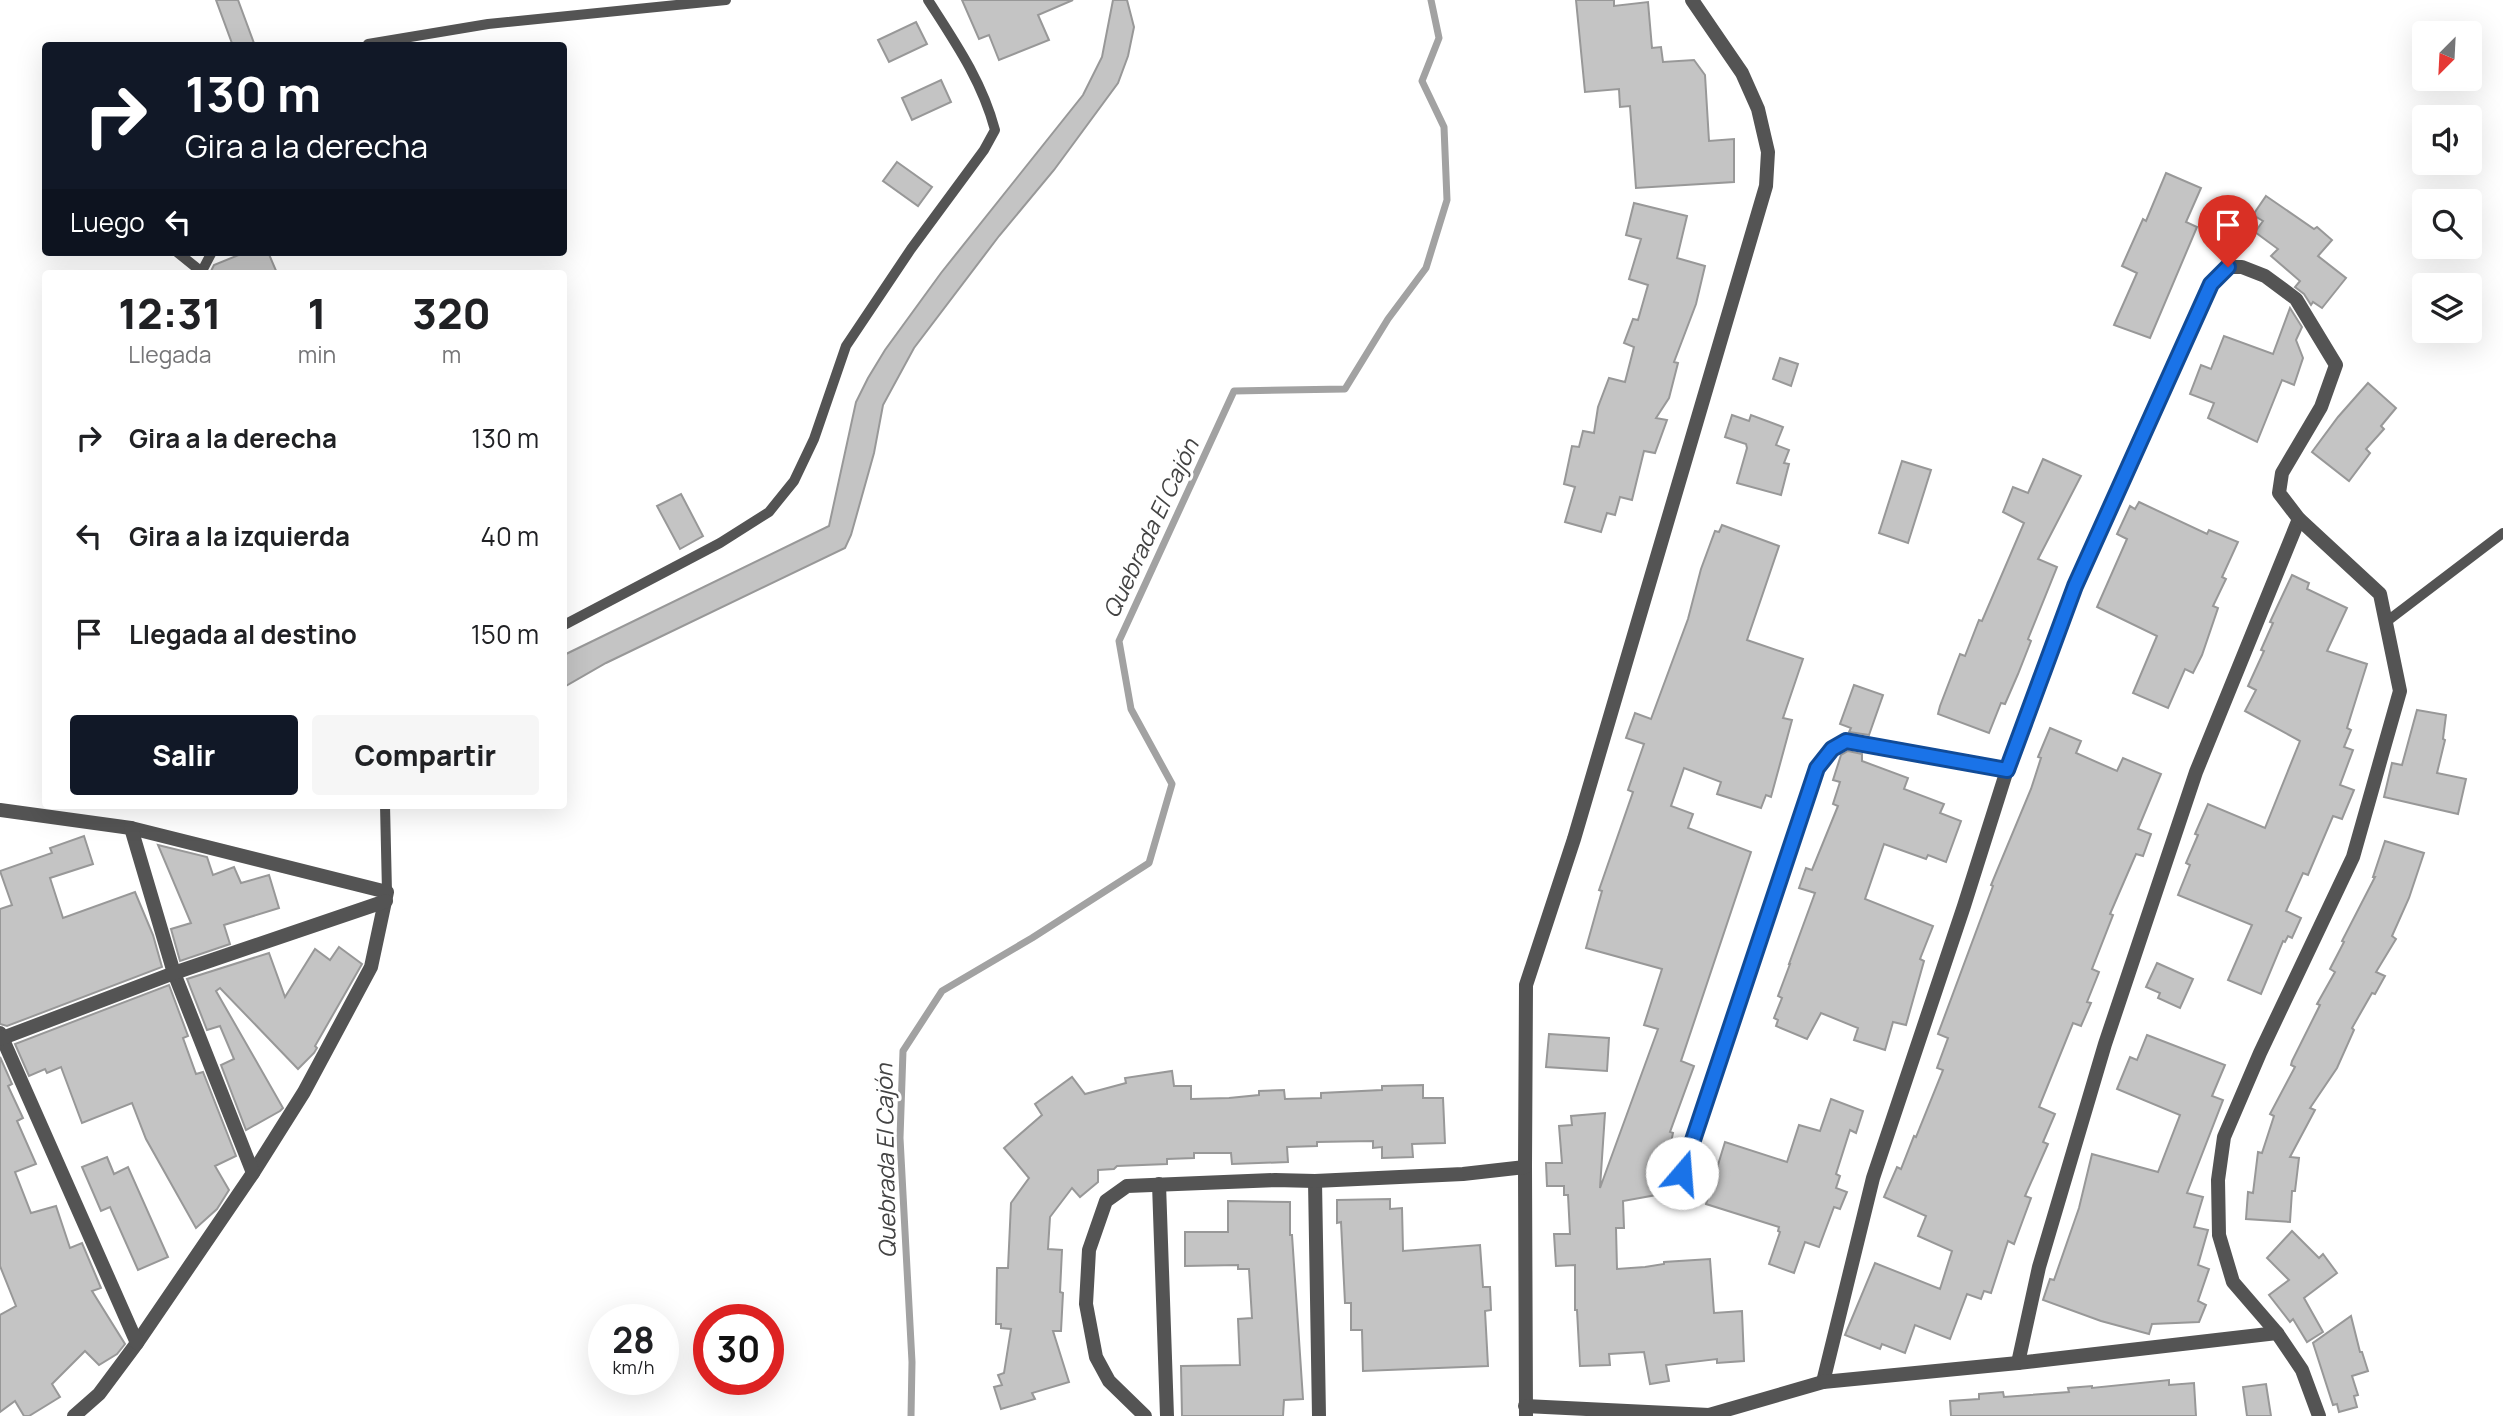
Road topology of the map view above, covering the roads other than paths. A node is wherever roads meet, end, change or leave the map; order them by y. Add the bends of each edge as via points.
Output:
1 (726, 0) edge
2 (928, 0) edge
3 (1692, 0) edge
4 (380, 42) edge
5 (182, 256) edge
6 (200, 270) edge
7 (2299, 519) junction
8 (2503, 533) edge
9 (2386, 622) junction
10 (567, 623) edge
11 (2007, 770) junction
12 (385, 809) edge
13 (0, 810) edge
14 (131, 828) junction
15 (386, 896) junction
16 (174, 973) junction
17 (1, 1037) edge
18 (1525, 1167) junction
19 (253, 1173) junction
20 (1315, 1181) junction
21 (1159, 1184) junction
22 (1674, 1199) dead end
23 (2277, 1333) junction
24 (137, 1343) junction
25 (2018, 1363) junction
26 (1822, 1382) junction
27 (1526, 1411) edge
28 (1709, 1415) edge
29 (74, 1416) edge
30 (1145, 1416) edge
31 (1167, 1416) edge
32 (1319, 1416) edge
33 (2319, 1416) edge

1 - 4 lane via 488,24
2 - 10 lane via 970,63 995,130 846,346 814,439 794,481 769,512 720,543
3 - 18 street via 1742,73 1758,109 1769,152 1766,186 1574,839 1526,985
5 - 6 lane
7 - 9 street via 2380,594
7 - 11 street via 2279,493 2283,473 2320,407 2336,365 2296,299 2265,276 2228,267 2211,284 2075,586
7 - 25 street via 2196,772 2113,1018 2039,1267
8 - 9 lane
9 - 23 street via 2400,691 2353,857 2224,1137 2218,1180 2219,1235 2234,1282
11 - 22 street via 1846,741 1832,749 1817,768
11 - 26 street via 1873,1178
12 - 15 lane
13 - 14 street
14 - 15 street
14 - 16 street
15 - 16 street
15 - 19 street via 371,967 304,1092
16 - 17 street
16 - 19 street
17 - 24 street
18 - 20 street
18 - 27 street
19 - 24 street
20 - 21 street
20 - 32 street
21 - 30 street via 1127,1186 1106,1201 1089,1250 1086,1304 1096,1357 1109,1381
21 - 31 street
23 - 25 street
23 - 33 street via 2302,1370
24 - 29 street via 99,1394
25 - 26 street
26 - 28 street
27 - 28 street

